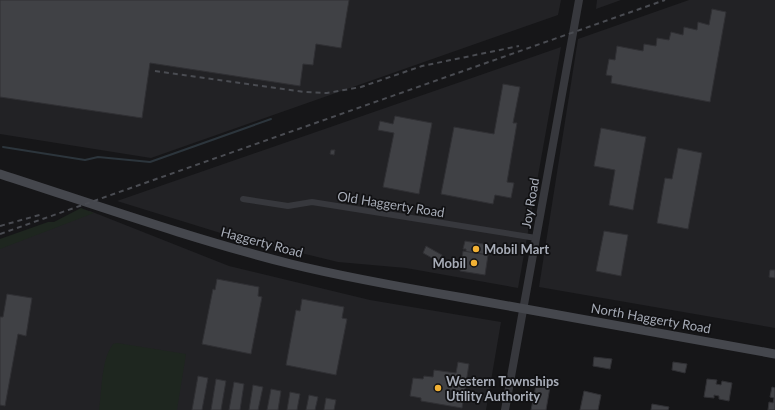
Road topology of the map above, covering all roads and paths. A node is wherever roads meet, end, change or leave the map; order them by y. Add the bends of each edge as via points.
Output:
1 (579, 0) edge
2 (0, 174) edge
3 (243, 199) dead end
4 (536, 238) junction
5 (523, 310) junction
6 (775, 354) edge
7 (505, 410) edge

1 - 4 street, Joy Road
2 - 5 main road, Haggerty Road via 198,238 273,259 338,275
3 - 4 street, Old Haggerty Road via 288,206 312,202
4 - 5 street, Joy Road
5 - 6 main road, North Haggerty Road
5 - 7 street, Joy Road

